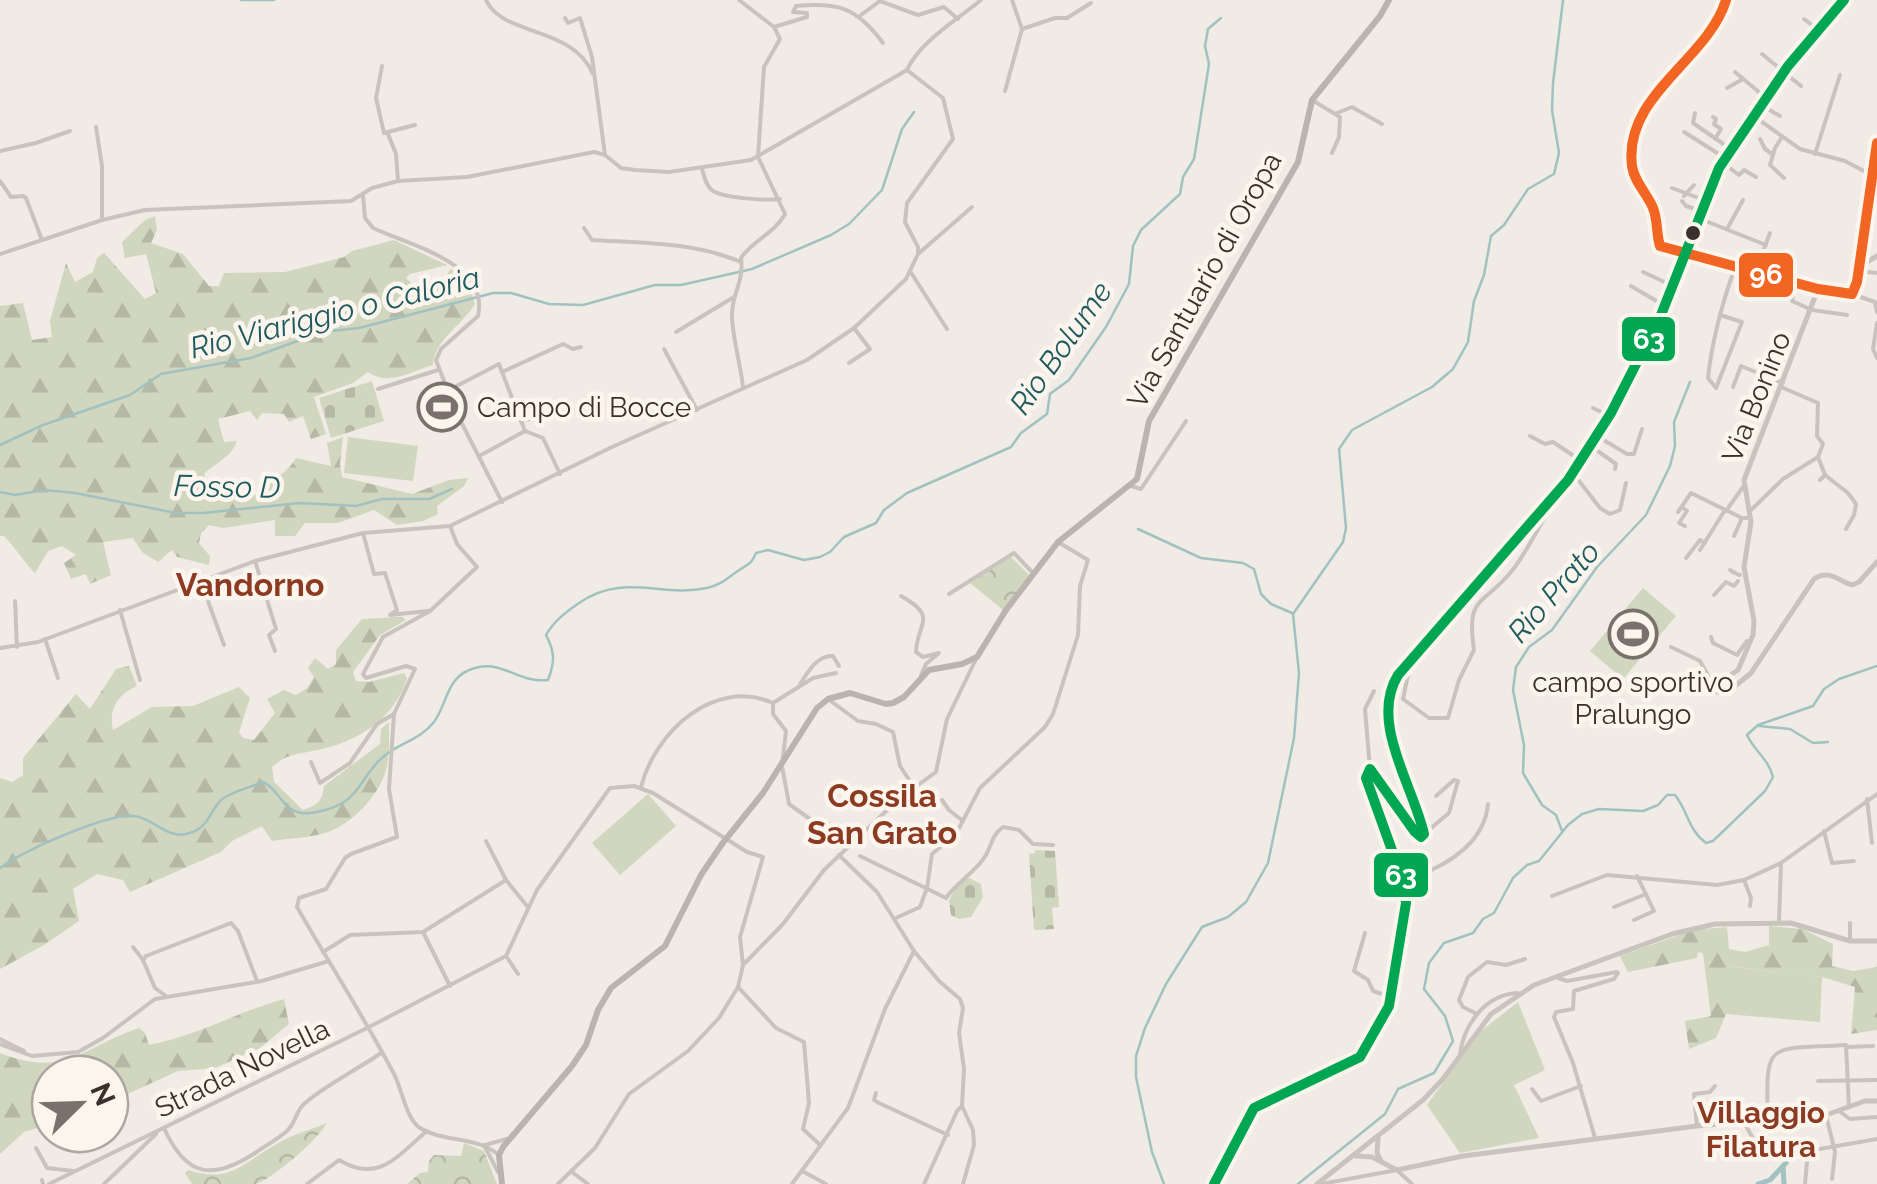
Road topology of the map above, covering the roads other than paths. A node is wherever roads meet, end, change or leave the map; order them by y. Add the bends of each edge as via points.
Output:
1 (486, 0) edge
2 (739, 0) edge
3 (982, 0) edge
4 (1012, 0) edge
5 (1389, 0) edge
6 (1726, 0) edge
7 (1844, 0) edge
8 (1091, 3) dead end
9 (859, 16) junction
10 (565, 18) dead end
11 (958, 19) junction
12 (1804, 19) dead end
13 (774, 26) junction
14 (1022, 29) junction
15 (1820, 30) junction
16 (882, 43) dead end
17 (1762, 54) dead end
18 (382, 66) dead end
19 (907, 70) junction
20 (1784, 71) junction
21 (1735, 72) dead end
22 (1840, 75) dead end
23 (596, 79) junction
24 (1743, 79) junction
25 (1800, 86) dead end
26 (1727, 88) dead end
27 (1005, 91) dead end
28 (1312, 100) junction
29 (1766, 102) junction
30 (1337, 113) junction
31 (1696, 113) dead end
32 (1780, 116) dead end
33 (1714, 117) dead end
34 (1756, 117) junction
35 (1382, 124) dead end
36 (415, 125) dead end
37 (96, 127) dead end
38 (70, 131) dead end
39 (1684, 132) dead end
40 (388, 134) junction
41 (1782, 138) junction
42 (1715, 139) junction
43 (1760, 139) dead end
44 (1877, 143) edge
45 (1732, 150) junction
46 (0, 151) edge
47 (1332, 153) dead end
48 (1772, 154) junction
49 (1815, 154) junction
50 (1877, 154) edge
51 (605, 155) junction
52 (758, 156) junction
53 (1724, 159) junction
54 (702, 169) junction
55 (1756, 177) dead end
56 (1874, 177) edge
57 (1784, 178) dead end
58 (0, 182) edge
59 (398, 182) junction
60 (1694, 185) dead end
61 (1672, 188) dead end
62 (363, 196) junction
63 (1684, 197) junction
64 (780, 200) junction
65 (1704, 200) junction
66 (1743, 200) dead end
67 (972, 207) dead end
68 (1700, 215) junction
69 (102, 220) junction
70 (584, 228) dead end
71 (1727, 230) junction
72 (1770, 233) dead end
73 (42, 240) junction
74 (1766, 244) junction
75 (0, 254) edge
76 (918, 254) junction
77 (1684, 254) junction
78 (1877, 256) edge
79 (1760, 258) dead end
80 (742, 264) junction
81 (1859, 266) junction
82 (1735, 267) junction
83 (910, 271) junction
84 (1642, 272) dead end
85 (1877, 273) edge
86 (1785, 280) junction
87 (1630, 286) dead end
88 (1673, 286) junction
89 (1818, 289) junction
90 (1852, 294) junction
91 (734, 297) junction
92 (1665, 306) junction
93 (1812, 310) junction
94 (1877, 312) edge
95 (1719, 315) junction
96 (1847, 315) dead end
97 (1877, 323) edge
98 (1656, 324) junction
99 (854, 328) junction
100 (948, 329) dead end
101 (676, 332) dead end
102 (1675, 333) dead end
103 (581, 346) dead end
104 (664, 350) dead end
105 (1877, 358) edge
106 (849, 363) dead end
107 (438, 370) junction
108 (502, 372) junction
109 (1782, 385) junction
110 (1733, 386) dead end
111 (742, 387) junction
112 (378, 389) dead end
113 (447, 391) junction
114 (578, 408) dead end
115 (1594, 408) dead end
116 (697, 410) junction
117 (1609, 416) junction
118 (521, 421) junction
119 (1186, 421) dead end
120 (1642, 429) dead end
121 (525, 431) junction
122 (1595, 435) junction
123 (1530, 436) dead end
124 (1588, 444) junction
125 (480, 456) junction
126 (1818, 457) junction
127 (1580, 460) junction
128 (1615, 469) dead end
129 (1573, 472) junction
130 (560, 474) junction
131 (1626, 483) dead end
132 (1131, 486) junction
133 (1744, 487) junction
134 (502, 502) junction
135 (1547, 504) junction
136 (1725, 510) junction
137 (1747, 516) junction
138 (450, 526) junction
139 (1684, 526) dead end
140 (1846, 530) dead end
141 (363, 533) junction
142 (1734, 536) dead end
143 (1058, 542) junction
144 (1705, 543) junction
145 (1700, 550) dead end
146 (1686, 558) dead end
147 (255, 561) junction
148 (1877, 562) edge
149 (1034, 574) junction
150 (1738, 575) junction
151 (204, 580) junction
152 (948, 594) dead end
153 (1714, 595) dead end
154 (901, 596) dead end
155 (15, 601) dead end
156 (120, 610) junction
157 (430, 610) junction
158 (1711, 638) dead end
159 (45, 639) junction
160 (1751, 641) junction
161 (224, 645) dead end
162 (17, 647) junction
163 (1671, 647) dead end
164 (0, 648) edge
165 (275, 651) dead end
166 (976, 657) junction
167 (1411, 660) junction
168 (839, 666) dead end
169 (836, 673) dead end
170 (921, 676) junction
171 (58, 678) dead end
172 (140, 680) dead end
173 (1715, 688) junction
174 (793, 692) junction
175 (1374, 692) dead end
176 (828, 698) junction
177 (773, 704) junction
178 (394, 714) junction
179 (311, 762) dead end
180 (782, 766) junction
181 (1370, 769) junction
182 (640, 787) junction
183 (914, 789) junction
184 (1877, 794) edge
185 (1436, 796) dead end
186 (942, 800) dead end
187 (1866, 800) junction
188 (1488, 804) dead end
189 (963, 820) junction
190 (1824, 831) junction
191 (1424, 834) junction
192 (486, 841) dead end
193 (1872, 843) dead end
194 (1053, 845) dead end
195 (848, 846) junction
196 (838, 855) junction
197 (860, 856) dead end
198 (1854, 861) dead end
199 (1781, 863) junction
200 (1636, 876) junction
201 (506, 880) junction
202 (1403, 880) junction
203 (1744, 880) junction
204 (927, 888) junction
205 (1646, 894) junction
206 (1552, 896) dead end
207 (527, 906) junction
208 (1750, 906) dead end
209 (1614, 907) dead end
210 (896, 918) junction
211 (1634, 920) dead end
212 (1779, 922) junction
213 (1850, 922) dead end
214 (422, 932) junction
215 (1365, 933) dead end
216 (1850, 941) junction
217 (1877, 941) edge
218 (133, 947) dead end
219 (914, 951) junction
220 (323, 952) junction
221 (506, 956) junction
222 (1525, 959) dead end
223 (143, 960) junction
224 (329, 962) junction
225 (744, 965) junction
226 (518, 974) dead end
227 (1554, 977) junction
228 (257, 981) junction
229 (450, 986) junction
230 (738, 987) junction
231 (1518, 993) junction
232 (166, 996) junction
233 (1391, 997) junction
234 (1477, 1014) junction
235 (370, 1027) junction
236 (0, 1042) edge
237 (1873, 1046) dead end
238 (1846, 1047) junction
239 (383, 1052) junction
240 (1460, 1054) junction
241 (1848, 1080) junction
242 (1877, 1080) edge
243 (1818, 1081) dead end
244 (1581, 1086) junction
245 (1714, 1086) dead end
246 (1532, 1089) dead end
247 (876, 1094) dead end
248 (1877, 1101) edge
249 (962, 1106) junction
250 (1849, 1106) junction
251 (1839, 1111) junction
252 (1826, 1116) junction
253 (1877, 1117) edge
254 (1768, 1120) junction
255 (1744, 1122) junction
256 (1697, 1126) junction
257 (162, 1130) junction
258 (427, 1131) junction
259 (948, 1135) junction
260 (1378, 1137) junction
261 (510, 1138) junction
262 (1877, 1139) edge
263 (1595, 1141) junction
264 (819, 1144) junction
265 (484, 1145) junction
266 (1368, 1146) junction
267 (1834, 1146) junction
268 (1808, 1152) junction
269 (40, 1154) edge
270 (499, 1155) junction
271 (1374, 1155) junction
272 (1353, 1157) junction
273 (1397, 1170) junction
274 (78, 1171) junction
275 (572, 1172) junction
276 (804, 1172) junction
277 (499, 1174) junction
278 (1832, 1178) dead end
279 (44, 1183) edge
280 (104, 1184) edge
281 (306, 1184) edge
282 (502, 1184) edge
283 (558, 1184) edge
284 (588, 1184) edge
285 (792, 1184) edge
286 (826, 1184) edge
287 (924, 1184) edge
288 (963, 1184) edge
289 (1214, 1184) edge
290 (1319, 1184) edge
291 (1412, 1184) edge
292 (1805, 1184) edge

1 - 23 street via 496,14 581,53
2 - 13 street
3 - 11 street
4 - 14 street
5 - 28 main road, Via Santuario di Oropa
6 - 77 street via 1642,114 1633,140 1633,170 1655,212 1660,246
7 - 15 street
8 - 14 street via 1066,18
9 - 11 street via 880,1 913,14 944,8
9 - 13 street via 826,5 796,6 793,12 809,15
9 - 16 street
10 - 23 street via 580,18
11 - 19 street
12 - 15 street
13 - 52 street via 780,39 764,67
14 - 27 street
15 - 20 street
17 - 20 street
18 - 40 street via 376,98
19 - 52 street
19 - 76 street via 943,98 953,140 907,203 905,222
20 - 25 street
20 - 29 street
21 - 24 street
22 - 49 street
23 - 51 street
24 - 26 street
24 - 29 street
28 - 30 street
28 - 132 main road, Via Santuario di Oropa via 1298,162 1157,405
29 - 32 street
29 - 34 street
30 - 35 street via 1352,107
30 - 47 street via 1342,126
31 - 42 street via 1693,123
33 - 42 street via 1721,130
34 - 41 street
34 - 45 street
36 - 40 street
37 - 69 street
38 - 46 street
39 - 53 street
40 - 59 street
41 - 48 street
41 - 49 street
42 - 45 street
43 - 48 street
44 - 50 street
45 - 53 street
48 - 57 street via 1771,168
49 - 56 street via 1852,163
50 - 56 street
51 - 54 street via 621,168
51 - 59 street
52 - 54 street
52 - 64 street
53 - 55 street via 1739,175 1744,170
53 - 65 street
54 - 64 street via 715,192
56 - 81 street
58 - 73 street via 11,197 26,198
59 - 62 street
60 - 63 street
61 - 63 street
62 - 69 street via 146,210
62 - 107 street via 373,228 442,256 479,292 478,316 437,355
63 - 65 street
63 - 68 street
64 - 80 street via 784,219 747,248
65 - 68 street
66 - 71 street
67 - 76 street
68 - 71 street
68 - 77 street
69 - 73 street
70 - 80 street via 592,240 648,241
71 - 74 street
72 - 74 street
73 - 75 street
74 - 79 street
76 - 83 street
77 - 82 street
77 - 88 street
78 - 81 street
80 - 91 street
81 - 85 street
81 - 90 street
82 - 86 street
82 - 95 street
83 - 99 street
83 - 100 street
84 - 88 street
86 - 89 street
86 - 93 street via 1782,291
87 - 92 street
88 - 92 street
89 - 90 street
89 - 93 street, Via Bonino
90 - 94 street via 1875,302
91 - 101 street
91 - 111 street
92 - 98 street
93 - 96 street
93 - 109 street, Via Bonino
95 - 95 street via 1708,378 1716,388 1742,322
97 - 105 street
98 - 102 street
98 - 117 street
99 - 106 street via 870,349
99 - 111 street via 807,360
103 - 108 street via 563,344
104 - 116 street
107 - 112 street
107 - 113 street
108 - 113 street via 499,364
108 - 118 street
109 - 110 street via 1741,366
109 - 126 street via 1818,403
109 - 133 street, Via Bonino
111 - 116 street
113 - 125 street
114 - 118 street
115 - 117 street
116 - 130 street
117 - 122 street
118 - 121 street
119 - 132 street, Via Santuario di Oropa via 1141,489
120 - 122 street via 1634,454
121 - 125 street
121 - 130 street via 543,438
122 - 124 street
123 - 127 street
124 - 127 street
124 - 128 street
125 - 134 street
126 - 137 street
126 - 140 street via 1823,478 1856,504
127 - 129 street
129 - 131 street via 1610,514 1620,510
129 - 135 street
130 - 134 street
132 - 143 main road, Via Santuario di Oropa
133 - 136 street
133 - 137 street, Via Bonino
134 - 138 street
135 - 167 street
135 - 167 street via 1512,570 1475,607 1474,650 1448,718 1430,718 1403,698
136 - 137 street
136 - 139 street via 1691,493 1679,523
136 - 144 street
137 - 142 street
137 - 150 street, Via Bonino
138 - 141 street
138 - 157 street via 476,567
141 - 147 street
141 - 157 street via 374,574 385,574 398,610 390,615
143 - 149 main road, Via Santuario di Oropa
143 - 189 street via 1088,560 1078,635 1062,688 1045,727 980,788
144 - 145 street
144 - 146 street via 1700,540
147 - 151 street
147 - 165 street via 276,629 269,635
148 - 173 street via 1852,585 1829,574 1814,579 1751,673 1728,692
149 - 152 street via 1014,554
149 - 166 main road, Via Santuario di Oropa
150 - 153 street via 1734,586 1726,582
150 - 160 street, Via Bonino via 1754,621
151 - 156 street
151 - 161 street
154 - 170 street via 923,615 916,652 940,654
155 - 162 street
156 - 159 street
156 - 172 street
157 - 178 street via 383,637 363,674 414,667
158 - 160 street via 1736,656
159 - 162 street
159 - 171 street
160 - 173 street via 1738,670
162 - 164 street
163 - 173 street via 1700,661
166 - 170 main road
166 - 183 street, Via Santuario di Oropa via 947,719 936,772
167 - 191 street via 1390,688 1386,709
168 - 174 street via 827,655
169 - 174 street
170 - 176 main road via 894,703 850,693
174 - 177 street
175 - 181 street via 1366,709
176 - 180 main road
176 - 183 street via 858,721 893,732 900,766
177 - 180 street via 786,731
177 - 182 street via 738,696 697,708 663,743
178 - 179 street via 376,724 350,763 320,782
178 - 220 street via 389,789 397,837 351,854 326,889 298,902
180 - 195 street via 789,804 824,828 828,824
180 - 261 main road, bridge via 711,857 665,946 611,988 572,1066
181 - 191 street via 1414,832
181 - 202 street via 1366,778
182 - 207 street via 603,794
182 - 225 street via 763,857 740,937
183 - 195 street, Via Santuario di Oropa
184 - 187 street
185 - 191 street via 1458,781 1446,817
186 - 189 street
187 - 190 street
187 - 193 street
188 - 202 street via 1483,828 1460,853
189 - 204 street via 932,854
190 - 198 street via 1832,863
190 - 199 street
192 - 201 street
194 - 204 street via 1033,844 1019,830 1002,827 980,864 946,898
195 - 196 street, Via Santuario di Oropa
196 - 210 street
196 - 225 street, Via Santuario di Oropa
197 - 204 street
199 - 203 street
199 - 212 street
200 - 203 street via 1718,885
200 - 205 street
200 - 206 street via 1592,878
201 - 207 street
201 - 214 street
202 - 233 street via 1406,913
203 - 208 street
204 - 210 street via 916,911
205 - 209 street
205 - 211 street via 1654,911
207 - 221 street
210 - 219 street
212 - 216 street
212 - 227 street via 1690,928
213 - 216 street
214 - 220 street via 350,935
214 - 229 street
215 - 233 street via 1354,972 1373,991
216 - 217 street
218 - 223 street
219 - 249 street via 963,1008
219 - 264 street via 884,1009 848,1108
220 - 224 street
221 - 226 street
221 - 229 street, Strada Novella
222 - 234 street via 1514,965 1487,962 1473,971 1460,1000
223 - 228 street via 232,923
223 - 232 street
224 - 228 street
224 - 235 street
225 - 230 street, Via Santuario di Oropa
227 - 231 street
227 - 244 street via 1618,973 1574,992 1574,1009 1554,1016
228 - 232 street
229 - 235 street, Strada Novella
230 - 264 street via 776,1028 804,1042 804,1128
230 - 275 street, Via Santuario di Oropa via 693,1046 628,1094
231 - 234 street via 1506,993
231 - 240 street via 1491,1014
232 - 236 street via 78,1052 32,1056
233 - 289 street via 1360,1057 1254,1108
234 - 240 street
235 - 239 street
235 - 257 street, Strada Novella
237 - 238 street
238 - 241 street
238 - 254 street via 1773,1054 1766,1070
239 - 257 street via 302,1106 290,1129 222,1170 192,1167
239 - 258 street via 411,1119
240 - 260 street via 1431,1092
241 - 242 street
241 - 243 street
241 - 250 street
244 - 246 street via 1541,1101
244 - 263 street
245 - 256 street via 1694,1094
247 - 259 street via 879,1103
248 - 250 street
249 - 259 street
249 - 288 street via 974,1145
250 - 251 street
251 - 252 street
251 - 253 street via 1850,1118
252 - 254 street
252 - 267 street
254 - 255 street
255 - 256 street
255 - 268 street via 1756,1144
256 - 263 street
257 - 274 street, Strada Novella
257 - 280 street
258 - 265 street
258 - 281 street via 372,1172 339,1160
259 - 287 street
260 - 266 street
260 - 271 street
261 - 265 street
261 - 270 main road
262 - 267 street
263 - 273 street
264 - 276 street
265 - 270 street
265 - 277 street
266 - 271 street
266 - 272 street
267 - 268 street
267 - 278 street
268 - 292 street
269 - 274 street via 48,1168
270 - 277 main road
271 - 272 street
271 - 273 street
272 - 290 street
273 - 290 street
273 - 291 street
274 - 279 street, Strada Novella
275 - 283 street, Via Santuario di Oropa
275 - 284 street
276 - 285 street
276 - 286 street
277 - 282 main road

